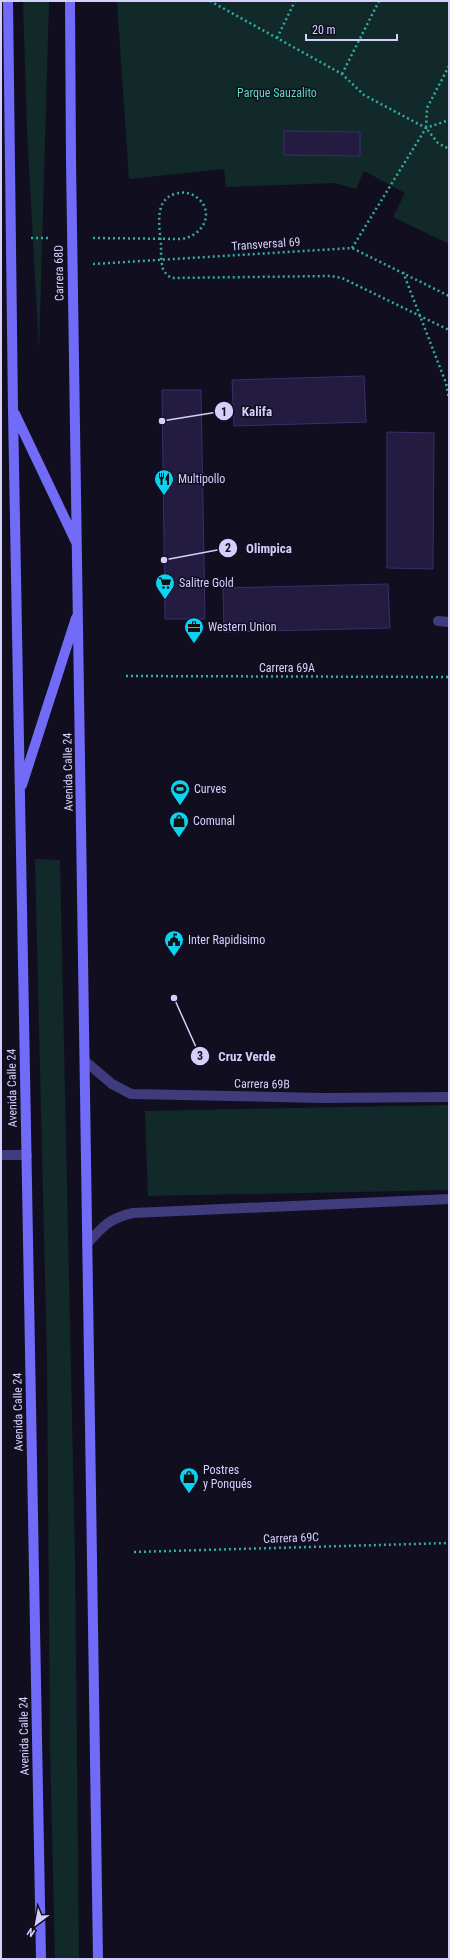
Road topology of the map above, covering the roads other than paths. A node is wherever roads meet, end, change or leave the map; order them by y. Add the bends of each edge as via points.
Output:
1 (8, 1) edge
2 (70, 1) edge
3 (13, 410) junction
4 (77, 545) junction
5 (78, 610) junction
6 (438, 621) dead end
7 (449, 622) edge
8 (20, 793) junction
9 (85, 1061) junction
10 (449, 1097) edge
11 (1, 1155) edge
12 (27, 1155) junction
13 (449, 1199) edge
14 (87, 1244) junction
15 (41, 1959) edge
16 (98, 1959) edge

1 - 3 main road, Avenida Calle 24
2 - 4 main road, Carrera 68D
3 - 4 main road
3 - 8 main road, Avenida Calle 24
4 - 5 main road, Avenida Calle 24
5 - 8 main road
5 - 9 main road, Avenida Calle 24
6 - 7 street
8 - 12 main road, Avenida Calle 24
9 - 10 street, Carrera 69B via 112,1084 131,1094 323,1098
9 - 14 main road, Avenida Calle 24
11 - 12 street
12 - 15 main road, Avenida Calle 24
13 - 14 street via 133,1213 117,1217
14 - 16 main road, Avenida Calle 24

